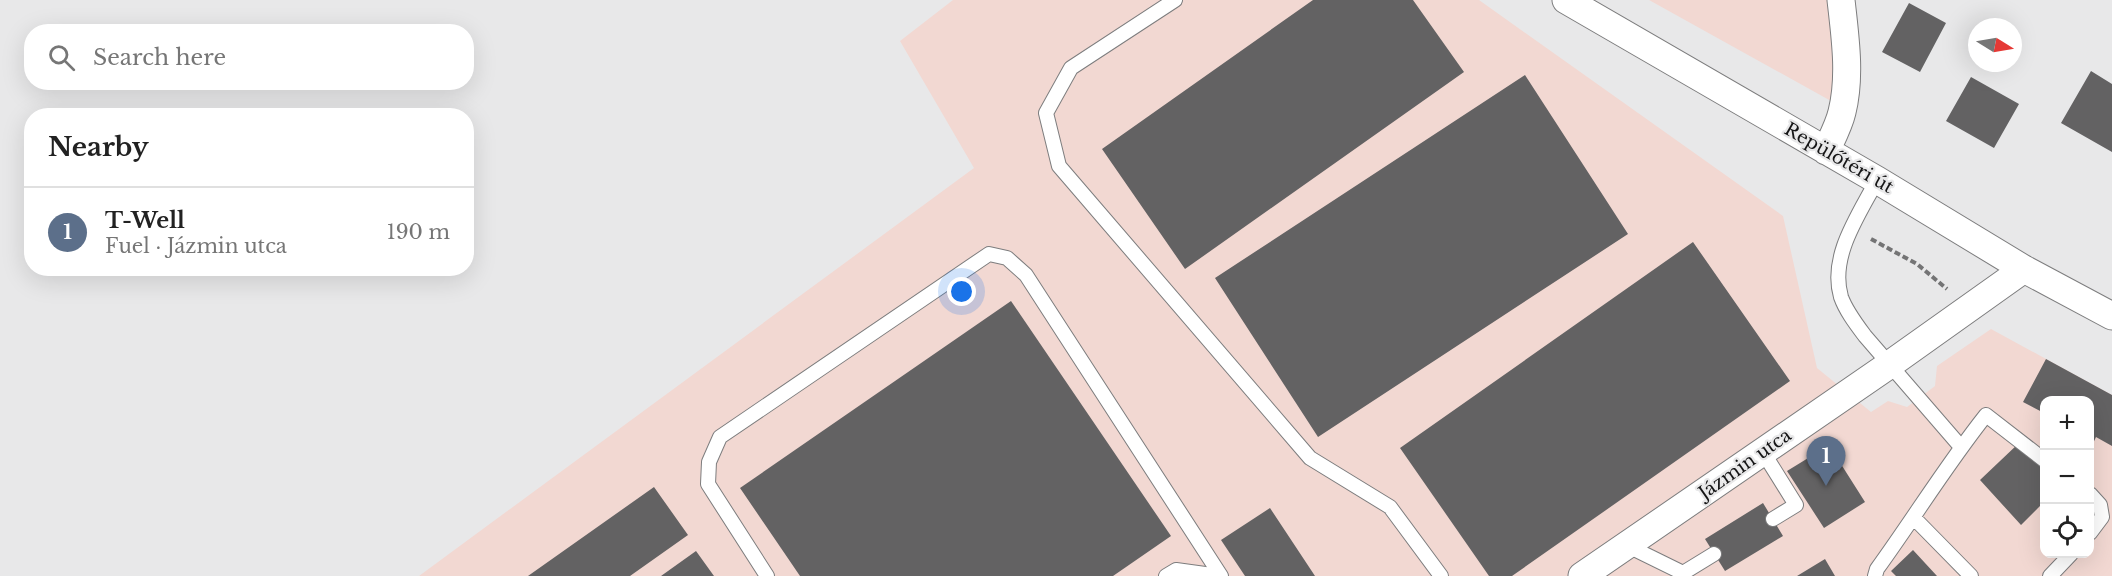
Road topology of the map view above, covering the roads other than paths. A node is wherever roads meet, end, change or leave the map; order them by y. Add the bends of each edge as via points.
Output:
1 (1175, 0) edge
2 (1566, 0) edge
3 (1841, 0) edge
4 (1826, 151) junction
5 (1877, 180) junction
6 (2024, 269) junction
7 (2112, 316) edge
8 (1889, 365) junction
9 (1961, 447) junction
10 (1763, 452) junction
11 (2040, 457) edge
12 (2094, 499) edge
13 (1914, 518) junction
14 (1773, 519) dead end
15 (2094, 528) edge
16 (1626, 545) junction
17 (1714, 554) dead end
18 (2067, 558) edge
19 (767, 576) edge
20 (1166, 576) edge
21 (1209, 576) edge
22 (1221, 576) edge
23 (1441, 576) edge
24 (1582, 576) edge
25 (1875, 576) edge
26 (1971, 576) edge
27 (2050, 576) edge

1 - 23 lane via 1071,68 1046,113 1059,166 1310,458 1390,507
2 - 4 street, Repülőtéri út
3 - 4 street via 1846,85 1842,111
4 - 5 street, Repülőtéri út
5 - 6 street, Repülőtéri út
5 - 8 lane via 1841,254 1838,278 1852,318
6 - 7 street, Repülőtéri út
6 - 8 street, Jázmin utca
8 - 9 lane
8 - 10 street, Jázmin utca
9 - 11 lane via 1986,415
9 - 13 lane
10 - 14 lane via 1796,505
10 - 16 street, Jázmin utca
12 - 15 lane via 2102,517
13 - 25 lane
13 - 26 lane
16 - 17 lane via 1683,573
16 - 24 street, Jázmin utca
18 - 27 lane
19 - 22 lane via 708,484 709,462 720,437 989,254 1007,258 1026,275
20 - 21 lane via 1176,570

